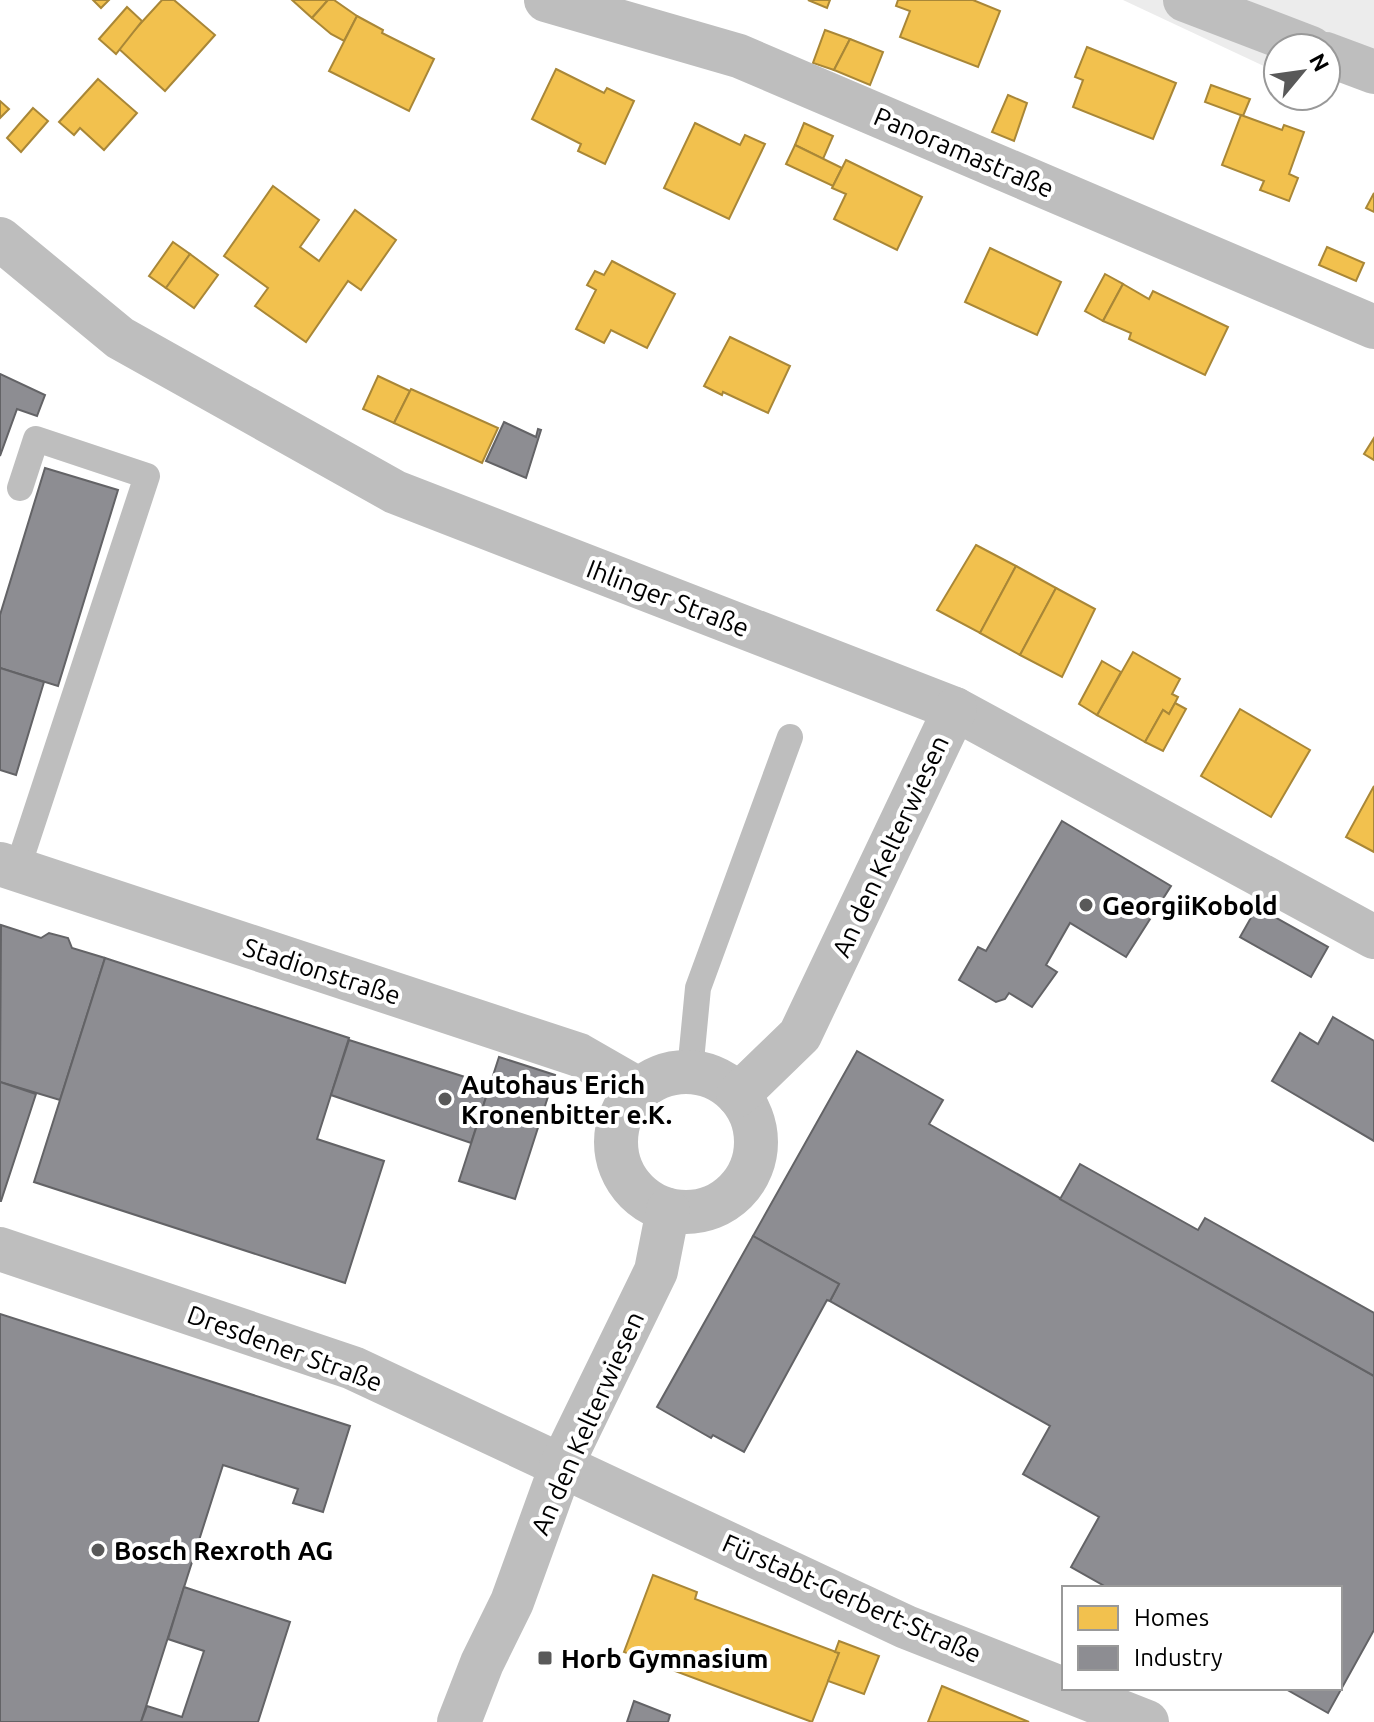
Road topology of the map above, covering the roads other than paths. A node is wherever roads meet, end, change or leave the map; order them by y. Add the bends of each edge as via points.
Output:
1 (546, 0) edge
2 (1185, 0) edge
3 (1269, 32) edge
4 (1342, 60) edge
5 (1374, 72) edge
6 (0, 239) edge
7 (1374, 327) edge
8 (20, 488) dead end
9 (955, 709) junction
10 (790, 737) dead end
11 (8, 867) edge
12 (1367, 942) edge
13 (690, 1071) junction
14 (640, 1090) junction
15 (738, 1095) junction
16 (668, 1210) junction
17 (0, 1249) edge
18 (562, 1464) junction
19 (1062, 1688) edge
20 (1066, 1690) edge
21 (459, 1722) edge
22 (1147, 1722) edge

1 - 7 street, Panoramastraße via 739,56
2 - 3 street
4 - 5 street
6 - 9 street, Ihlinger Straße via 120,338 395,492
8 - 11 lane via 36,439 147,476
9 - 12 street, Ihlinger Straße
9 - 15 street, An den Kelterwiesen via 800,1035
10 - 13 lane via 698,988
11 - 14 street, Stadionstraße via 579,1055
13 - 14 street via 658,1078
13 - 15 street via 721,1081
14 - 16 street via 617,1127 616,1149 632,1188
15 - 16 street via 751,1114 756,1137 745,1181 731,1198 710,1209
16 - 18 street, An den Kelterwiesen via 656,1271
17 - 18 street, Dresdener Straße via 353,1368
18 - 19 street, Fürstabt-Gerbert-Straße via 906,1627
18 - 21 street, An den Kelterwiesen via 512,1602
20 - 22 street, Fürstabt-Gerbert-Straße

